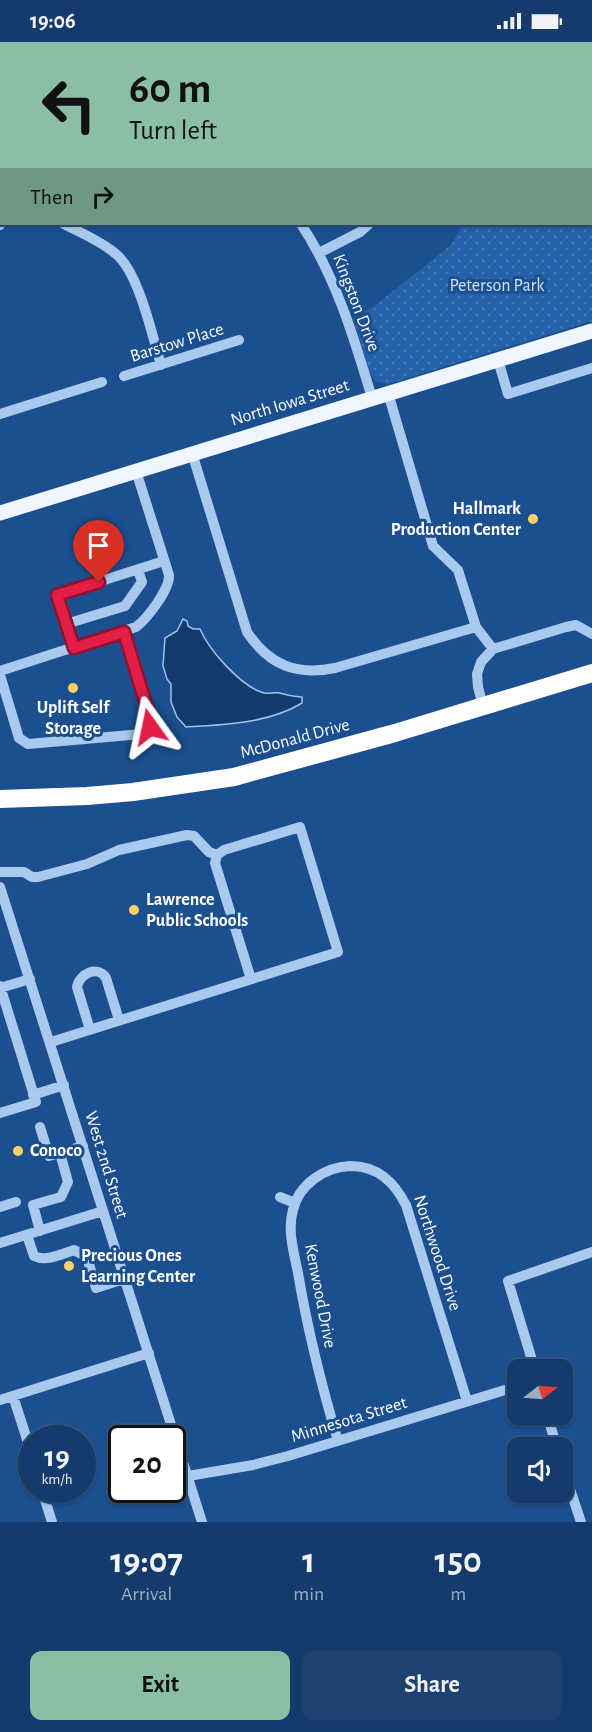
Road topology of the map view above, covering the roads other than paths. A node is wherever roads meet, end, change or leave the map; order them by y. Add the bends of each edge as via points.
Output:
1 (66, 225) edge
2 (302, 225) edge
3 (368, 225) edge
4 (319, 253) junction
5 (592, 331) edge
6 (239, 340) dead end
7 (498, 360) junction
8 (161, 365) junction
9 (592, 368) edge
10 (124, 376) dead end
11 (102, 382) dead end
12 (388, 393) junction
13 (372, 398) junction
14 (0, 414) edge
15 (192, 453) junction
16 (136, 471) junction
17 (0, 513) edge
18 (164, 561) junction
19 (138, 570) junction
20 (66, 624) junction
21 (476, 627) junction
22 (124, 632) junction
23 (592, 634) edge
24 (74, 648) junction
25 (493, 650) junction
26 (0, 673) edge
27 (592, 673) edge
28 (483, 706) junction
29 (0, 799) edge
30 (217, 855) junction
31 (0, 872) edge
32 (0, 887) edge
33 (30, 979) junction
34 (251, 979) junction
35 (0, 987) edge
36 (119, 1020) junction
37 (90, 1029) junction
38 (51, 1042) junction
39 (64, 1085) junction
40 (33, 1095) junction
41 (0, 1113) edge
42 (40, 1127) dead end
43 (83, 1146) junction
44 (60, 1153) junction
45 (380, 1159) dead end
46 (375, 1170) junction
47 (280, 1197) dead end
48 (16, 1202) dead end
49 (295, 1203) junction
50 (0, 1207) edge
51 (103, 1211) junction
52 (40, 1231) junction
53 (27, 1235) junction
54 (0, 1243) edge
55 (592, 1252) edge
56 (124, 1280) junction
57 (149, 1353) junction
58 (532, 1359) edge
59 (507, 1389) edge
60 (13, 1395) junction
61 (0, 1400) edge
62 (467, 1401) junction
63 (22, 1425) edge
64 (338, 1441) junction
65 (188, 1476) junction
66 (573, 1500) edge
67 (46, 1503) edge
68 (52, 1522) edge
69 (202, 1522) edge
70 (580, 1522) edge

1 - 8 street via 107,247 126,266 134,279
2 - 4 street, Kingston Drive
3 - 4 street
4 - 13 street, Kingston Drive via 348,320
5 - 7 main road, North Iowa Street
6 - 8 street, Barstow Place
7 - 9 street via 508,394
7 - 12 main road, North Iowa Street
8 - 10 street, Barstow Place
11 - 14 street
12 - 13 main road, North Iowa Street
12 - 21 street via 433,546 458,570
13 - 15 main road, North Iowa Street
15 - 16 main road, North Iowa Street
15 - 21 street via 247,632 258,648 284,666 316,672 335,669
16 - 17 main road, North Iowa Street
16 - 18 street
18 - 19 street
18 - 22 street via 167,588 141,624
19 - 20 street via 142,582 124,606
19 - 20 street via 57,595
20 - 24 street
21 - 25 street
22 - 24 street
22 - 26 street via 151,721 142,734 23,742
23 - 25 street via 576,625
24 - 26 street
25 - 28 street via 481,662 477,674
27 - 28 highway, McDonald Drive
28 - 29 highway, McDonald Drive via 234,777 133,792
30 - 31 street via 194,836 187,835 119,850 87,864 32,878 24,872
30 - 34 street via 215,863
30 - 34 street via 300,827 339,952
32 - 33 street, West 2nd Street
33 - 35 street
33 - 38 street, West 2nd Street
34 - 36 street
35 - 40 street
36 - 37 street
36 - 37 street via 103,973 84,975 77,987
37 - 38 street
38 - 39 street, West 2nd Street
39 - 40 street
39 - 43 street, West 2nd Street
40 - 41 street via 36,1102
42 - 44 street via 49,1156
43 - 44 street
43 - 51 street, West 2nd Street
44 - 52 street via 68,1182 61,1197 33,1205
45 - 46 street
46 - 49 street via 351,1166 329,1170 310,1182
46 - 62 street, Northwood Drive via 393,1184 406,1205
47 - 49 street
48 - 50 street
49 - 64 street, Kenwood Drive via 292,1239 308,1331
51 - 52 street
51 - 56 street, West 2nd Street
52 - 53 street
53 - 54 street
53 - 56 street via 38,1258 74,1250 87,1257 96,1288
55 - 58 street via 508,1281
56 - 57 street, West 2nd Street
57 - 60 street
57 - 65 street, West 2nd Street
59 - 62 street, Minnesota Street
60 - 61 street
60 - 63 street
62 - 64 street, Minnesota Street
64 - 65 street, Minnesota Street via 253,1465
65 - 69 street, West 2nd Street
66 - 70 street
67 - 68 street

